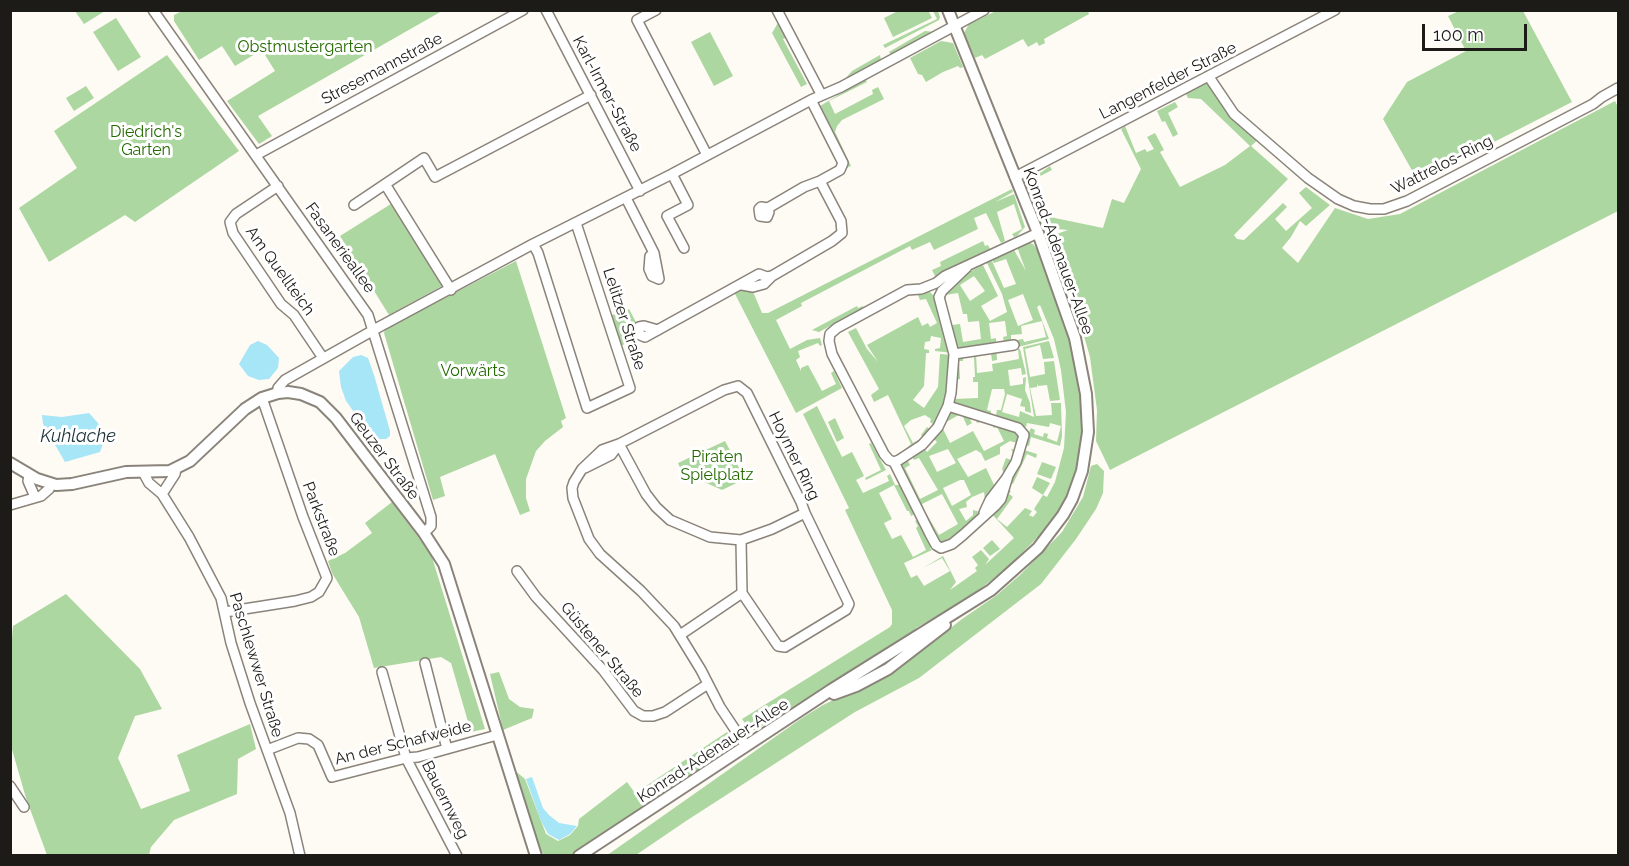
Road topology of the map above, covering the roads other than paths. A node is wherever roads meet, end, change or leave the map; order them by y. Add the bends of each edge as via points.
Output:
1 (153, 10) edge
2 (523, 10) edge
3 (546, 10) edge
4 (656, 10) edge
5 (777, 10) edge
6 (948, 10) edge
7 (984, 10) edge
8 (1335, 10) edge
9 (954, 26) junction
10 (1209, 77) junction
11 (1618, 88) edge
12 (821, 94) junction
13 (591, 95) junction
14 (811, 99) junction
15 (256, 155) junction
16 (707, 155) junction
17 (672, 174) junction
18 (1015, 177) junction
19 (820, 181) junction
20 (385, 184) junction
21 (278, 186) junction
22 (640, 190) junction
23 (626, 198) junction
24 (354, 205) dead end
25 (768, 208) dead end
26 (576, 222) junction
27 (1038, 233) junction
28 (533, 244) junction
29 (684, 248) dead end
30 (654, 253) dead end
31 (937, 288) junction
32 (921, 289) junction
33 (451, 290) junction
34 (940, 303) junction
35 (374, 330) junction
36 (658, 330) dead end
37 (1014, 345) dead end
38 (954, 354) junction
39 (322, 358) junction
40 (278, 393) junction
41 (262, 398) junction
42 (948, 406) junction
43 (619, 444) junction
44 (894, 462) junction
45 (10, 463) edge
46 (176, 469) junction
47 (143, 472) junction
48 (29, 475) junction
49 (51, 484) junction
50 (162, 494) junction
51 (35, 497) junction
52 (10, 505) edge
53 (805, 513) junction
54 (424, 533) junction
55 (741, 540) junction
56 (517, 571) dead end
57 (742, 593) junction
58 (225, 612) junction
59 (680, 634) junction
60 (425, 663) dead end
61 (382, 672) dead end
62 (708, 684) junction
63 (497, 735) junction
64 (746, 746) junction
65 (447, 749) junction
66 (267, 750) junction
67 (406, 758) junction
68 (10, 786) edge
69 (24, 807) dead end
70 (626, 826) junction
71 (300, 855) edge
72 (457, 855) edge
73 (536, 855) edge
74 (579, 855) edge
75 (590, 855) edge

1 - 15 street, Fasanerieallee
2 - 15 street, Stresemannstraße
3 - 13 street, Karl-Irmer-Straße
4 - 16 street via 637,20
5 - 12 street
6 - 9 main road, Konrad-Adenauer-Allee
7 - 9 street
8 - 10 street, Langenfelder Straße
9 - 12 street
9 - 18 main road, Konrad-Adenauer-Allee
10 - 11 street, Wattrelos-Ring via 1234,114 1314,182 1345,202 1370,209 1394,207 1407,201
10 - 18 street, Langenfelder Straße
12 - 14 street
13 - 20 street via 435,177 424,158
13 - 22 street, Karl-Irmer-Straße
14 - 16 street
14 - 19 street via 843,163 840,170
15 - 21 street, Fasanerieallee
16 - 17 street
17 - 22 street
17 - 29 street via 688,204 667,216
18 - 27 main road, Konrad-Adenauer-Allee
19 - 25 street
19 - 36 street via 841,221 842,233 772,276 759,274
20 - 24 street
20 - 33 street
21 - 35 street, Fasanerieallee via 364,307
21 - 39 street, Am Quellteich via 230,222 233,233 281,304 294,315
22 - 23 street
23 - 26 street
23 - 30 street
26 - 28 street
26 - 28 street, Lelitzer Straße via 630,388 587,408
27 - 31 street via 945,276
27 - 64 main road, Konrad-Adenauer-Allee via 1073,329 1088,413 1078,485 1063,515 1022,563 978,599
28 - 33 street
31 - 32 street
31 - 34 street
32 - 34 street
32 - 44 street via 907,290 832,331 829,338 832,354 884,454
33 - 35 street
34 - 38 street
35 - 39 street
35 - 54 street, Fasanerieallee via 431,517
37 - 38 street
38 - 42 street
39 - 40 street via 285,380
40 - 41 main road, Geuzer Straße
40 - 54 main road, Geuzer Straße via 301,393 325,406
41 - 46 main road, Geuzer Straße
41 - 58 street, Parkstraße via 327,578 320,592 311,597
42 - 44 street via 932,435 912,453
42 - 44 street via 1023,432 1022,446 1008,476 980,520 952,544 938,547
43 - 53 street, Hoymer Ring via 738,386 747,393
43 - 55 street, Hoymer Ring via 646,494 670,520 710,537
43 - 59 street via 611,455 582,468 574,482 573,498 589,539 600,554
45 - 48 main road, Geuzer Straße
46 - 47 main road, Geuzer Straße
46 - 50 street
47 - 49 main road, Geuzer Straße
47 - 50 street, Paschlewwer Straße
48 - 49 main road, Geuzer Straße
48 - 51 street
49 - 51 street via 45,493
50 - 58 street, Paschlewwer Straße via 210,575
51 - 52 street
53 - 55 street, Hoymer Ring
53 - 57 street via 848,599 846,610 782,648
54 - 63 main road, Geuzer Straße via 444,564
55 - 57 street
56 - 62 street, Güstener Straße via 634,711 643,716 665,712
57 - 59 street
58 - 66 street, Paschlewwer Straße via 231,643
59 - 62 street
60 - 65 street
61 - 67 street
62 - 64 street
63 - 65 street, An der Schafweide
63 - 73 main road, Geuzer Straße
64 - 70 main road, Konrad-Adenauer-Allee
65 - 67 street, An der Schafweide
66 - 67 street, An der Schafweide via 298,738 309,739 318,745 332,777
66 - 71 street, Paschlewwer Straße via 290,813
67 - 72 street, Bauernweg
68 - 69 street
70 - 74 main road, Konrad-Adenauer-Allee
70 - 75 main road, Konrad-Adenauer-Allee

